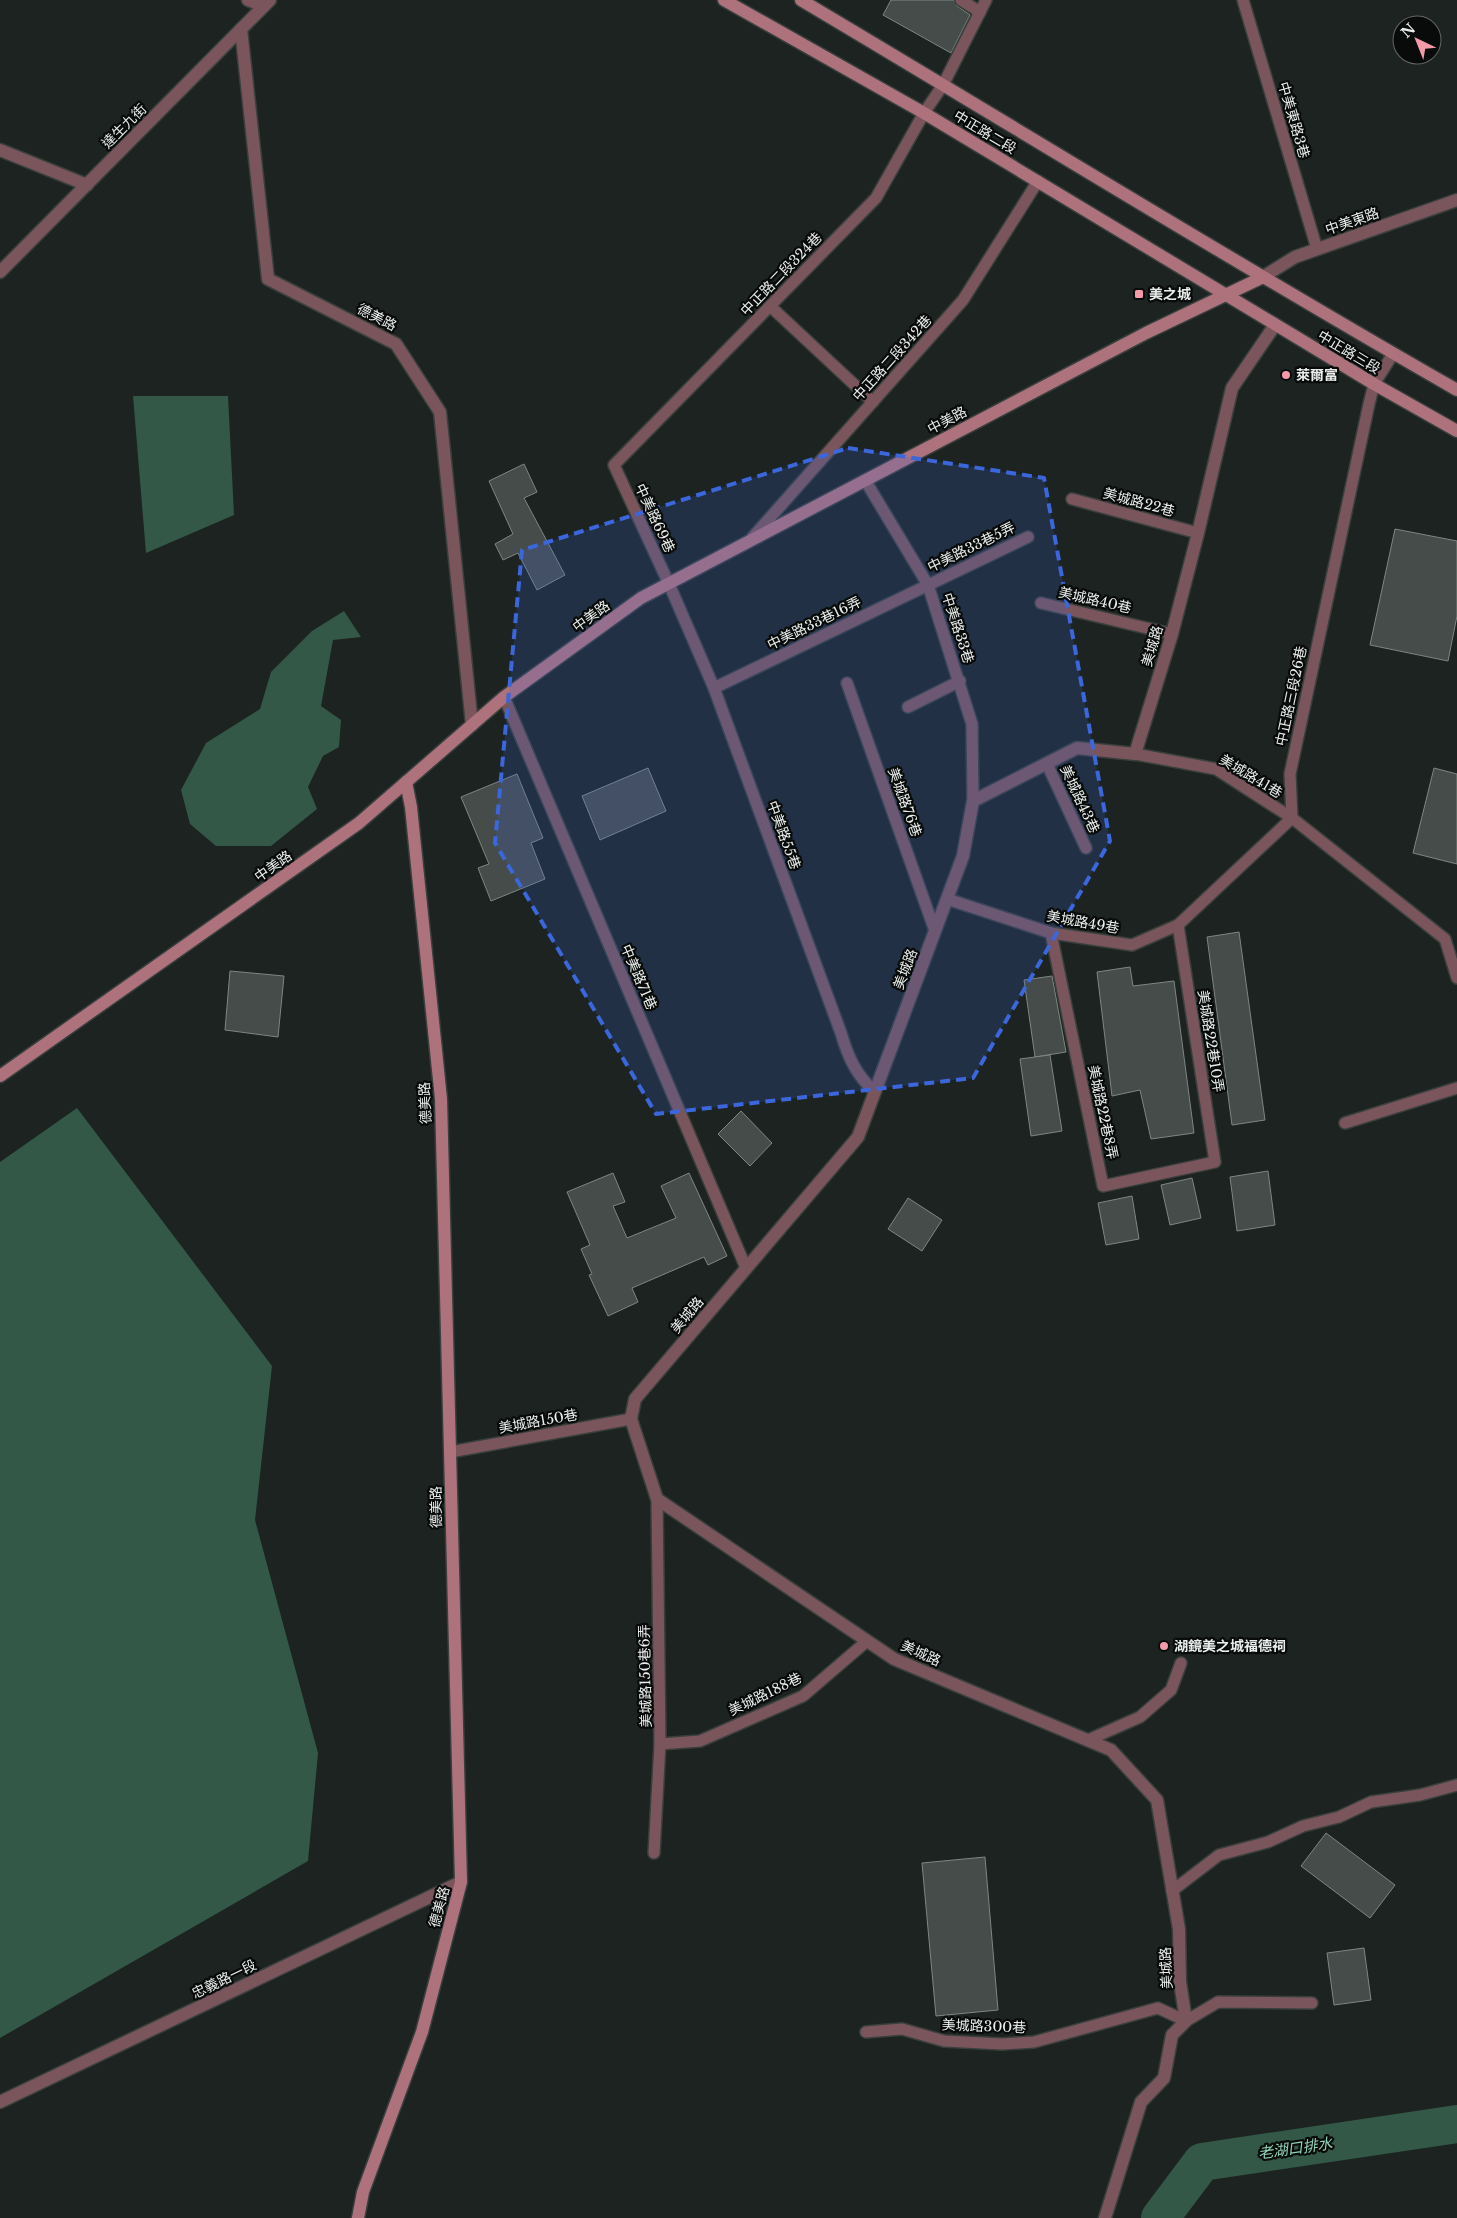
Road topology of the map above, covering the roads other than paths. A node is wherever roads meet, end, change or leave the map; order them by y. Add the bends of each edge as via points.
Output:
1 (248, 0) edge
2 (724, 0) edge
3 (801, 0) edge
4 (961, 0) edge
5 (986, 0) edge
6 (1243, 0) edge
7 (267, 3) edge
8 (980, 12) junction
9 (241, 29) junction
10 (943, 85) junction
11 (924, 113) junction
12 (0, 150) edge
13 (1038, 181) junction
14 (87, 185) junction
15 (1457, 200) edge
16 (1317, 249) junction
17 (0, 272) edge
18 (1261, 278) junction
19 (1227, 296) junction
20 (770, 306) junction
21 (1275, 325) junction
22 (1393, 354) junction
23 (1374, 384) junction
24 (1457, 390) edge
25 (873, 402) junction
26 (1457, 431) edge
27 (614, 465) joint
28 (865, 480) junction
29 (1072, 499) dead end
30 (1198, 533) junction
31 (1028, 537) dead end
32 (749, 541) junction
33 (669, 584) junction
34 (928, 585) junction
35 (1041, 603) dead end
36 (1172, 634) junction
37 (960, 681) junction
38 (846, 683) dead end
39 (714, 688) junction
40 (504, 697) junction
41 (908, 706) dead end
42 (472, 725) junction
43 (1135, 754) junction
44 (1047, 764) junction
45 (406, 782) junction
46 (973, 801) junction
47 (1292, 818) junction
48 (1086, 848) dead end
49 (947, 899) junction
50 (1178, 925) junction
51 (935, 931) junction
52 (1051, 934) junction
53 (1457, 978) edge
54 (0, 1076) edge
55 (1457, 1088) edge
56 (874, 1092) junction
57 (1345, 1123) dead end
58 (1215, 1162) joint
59 (746, 1268) junction
60 (632, 1419) junction
61 (450, 1452) junction
62 (658, 1499) junction
63 (867, 1641) junction
64 (1181, 1662) dead end
65 (1088, 1740) junction
66 (660, 1744) junction
67 (1457, 1785) edge
68 (654, 1853) dead end
69 (461, 1882) junction
70 (1172, 1891) junction
71 (1312, 2003) dead end
72 (1186, 2021) junction
73 (866, 2032) dead end
74 (0, 2102) edge
75 (358, 2218) edge
76 (1106, 2218) edge

1 - 7 street
2 - 11 street, 中正路二段
3 - 10 street, 中正路二段
4 - 8 lane
5 - 8 lane, 中正路二段324巷
6 - 16 lane, 中美東路3巷
7 - 9 street, 達生九街
8 - 10 lane, 中正路二段324巷
9 - 14 street, 達生九街
9 - 42 street, 德美路 via 268,279 396,344 440,412
10 - 11 lane, 中正路二段324巷
10 - 18 street, 中正路二段
11 - 13 street, 中正路二段
11 - 20 lane, 中正路二段324巷 via 876,198
12 - 14 street
13 - 19 street, 中正路二段
13 - 25 lane, 中正路二段342巷 via 964,300
14 - 17 street, 達生九街
15 - 16 street, 中美東路
16 - 18 street, 中美東路 via 1295,257
18 - 19 street, 中美路
18 - 22 street, 中正路三段
19 - 21 street, 中正路三段
19 - 28 street, 中美路 via 1146,333
20 - 25 lane
20 - 27 lane, 中正路二段324巷
21 - 23 street, 中正路三段
21 - 30 street, 美城路 via 1232,388
22 - 23 lane, 中正路三段26巷
22 - 24 street, 中正路三段
23 - 26 street, 中正路三段
23 - 47 lane, 中正路三段26巷 via 1290,774
25 - 32 lane, 中正路二段342巷
27 - 33 lane, 中美路69巷
28 - 32 street, 中美路
28 - 34 lane, 中美路33巷
29 - 30 lane, 美城路22巷
30 - 36 street, 美城路
31 - 34 lane, 中美路33巷5弄
32 - 33 street, 中美路
33 - 39 lane, 中美路55巷
33 - 40 street, 中美路 via 641,598
34 - 37 lane, 中美路33巷
34 - 39 lane, 中美路33巷16弄
35 - 36 lane, 美城路40巷
36 - 43 street, 美城路
37 - 41 lane
37 - 46 lane, 中美路33巷 via 972,724
38 - 51 lane, 美城路76巷
39 - 56 lane, 中美路55巷 via 849,1059
40 - 42 street, 中美路
40 - 59 lane, 中美路71巷
42 - 45 street, 中美路
43 - 44 street via 1078,748
43 - 47 lane, 美城路41巷 via 1216,769
44 - 46 street
44 - 48 lane, 美城路43巷
45 - 54 street, 中美路 via 359,823
45 - 61 street, 德美路 via 441,1099
46 - 49 street, 美城路 via 963,856
47 - 50 lane, 美城路49巷
47 - 53 lane via 1446,939
49 - 51 street, 美城路
49 - 52 lane, 美城路49巷
50 - 52 lane, 美城路49巷 via 1132,945
50 - 58 lane, 美城路22巷10弄
51 - 56 street, 美城路
52 - 58 lane, 美城路22巷8弄 via 1103,1186
55 - 57 lane
56 - 59 street, 美城路 via 858,1137
59 - 60 street, 美城路 via 635,1399
60 - 61 lane, 美城路150巷
60 - 62 street
61 - 69 street, 德美路
62 - 63 street, 美城路
62 - 66 lane, 美城路150巷6弄
63 - 65 street, 美城路 via 894,1659
63 - 66 lane, 美城路188巷 via 803,1696 700,1741
64 - 65 lane via 1171,1690 1140,1717
65 - 70 street, 美城路 via 1111,1750 1157,1800
66 - 68 lane, 美城路150巷6弄
67 - 70 lane via 1420,1795 1371,1802 1268,1842 1219,1855
69 - 74 street, 忠義路一段
69 - 75 street, 德美路 via 422,2032 363,2192
70 - 72 street, 美城路 via 1179,1929 1180,1982
71 - 72 lane via 1218,2002
72 - 73 lane, 美城路300巷 via 1158,2008 1034,2042 1002,2044 944,2041 902,2029
72 - 76 street via 1172,2035 1164,2078 1141,2102

